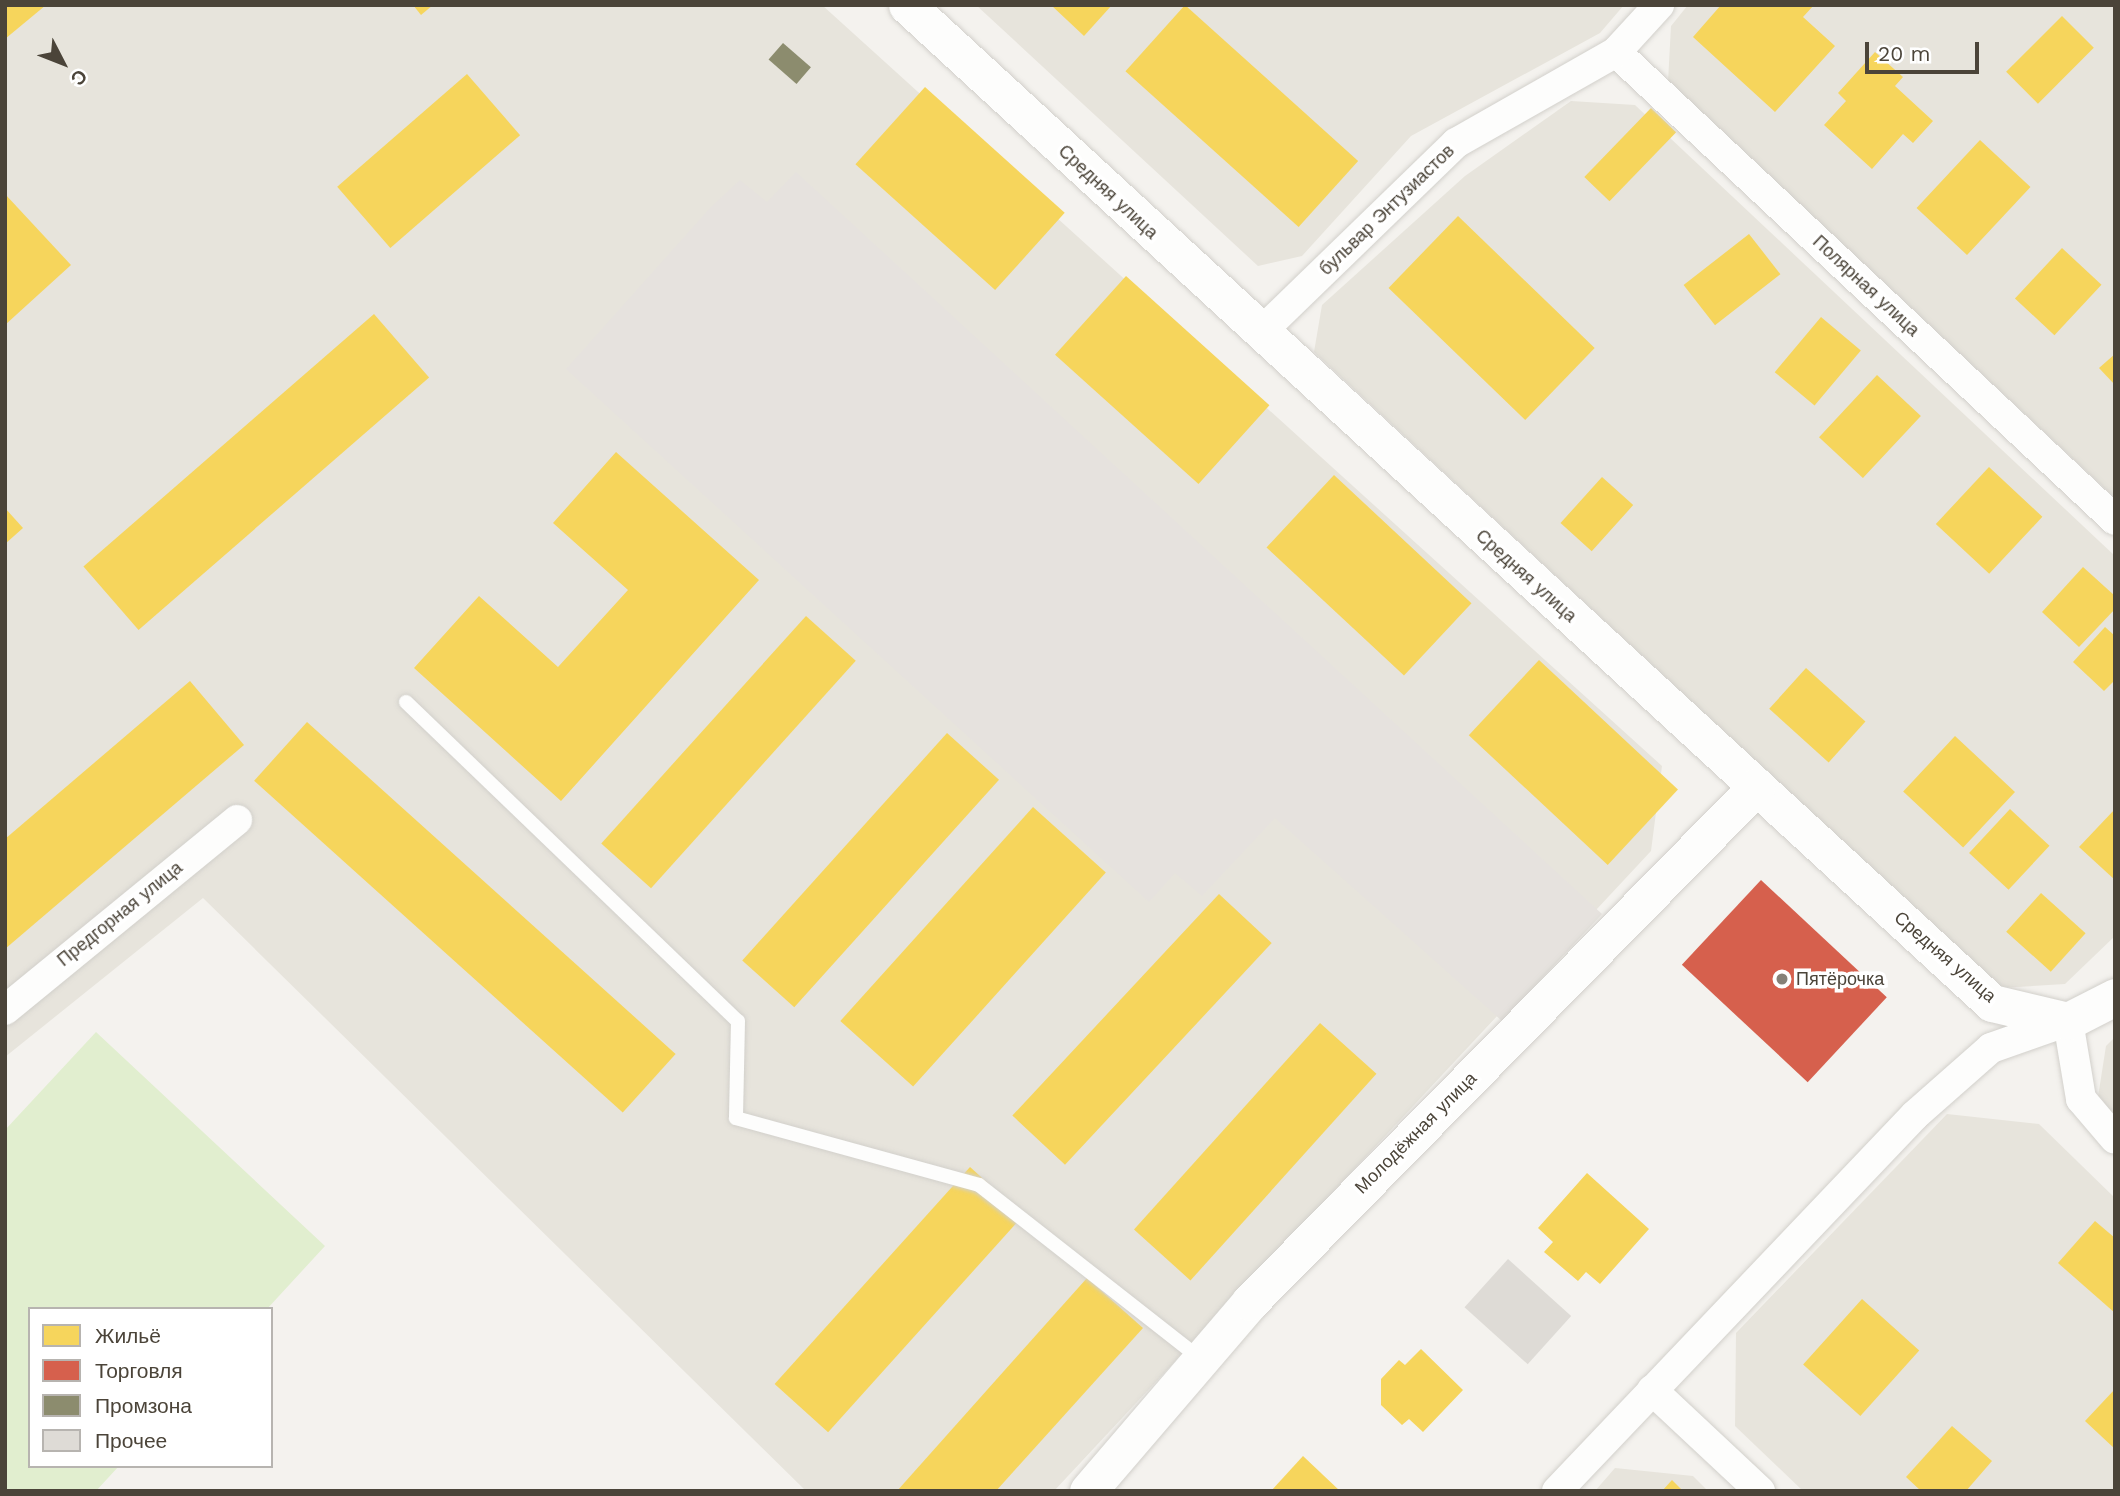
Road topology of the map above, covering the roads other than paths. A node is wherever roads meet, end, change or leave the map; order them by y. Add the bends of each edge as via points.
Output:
1 (906, 5) edge
2 (1659, 5) edge
3 (1616, 52) junction
4 (1260, 333) junction
5 (2115, 520) edge
6 (406, 702) dead end
7 (1757, 786) junction
8 (237, 820) dead end
9 (2115, 997) edge
10 (5, 1010) edge
11 (2068, 1021) junction
12 (2115, 1139) edge
13 (1201, 1359) junction
14 (1652, 1390) junction
15 (1088, 1491) edge
16 (1557, 1491) edge
17 (1759, 1491) edge

1 - 4 street, Средняя улица
2 - 3 street, бульвар Энтузиастов
3 - 4 street, бульвар Энтузиастов via 1456,143
3 - 5 street, Полярная улица
4 - 7 street, Средняя улица
6 - 13 lane via 738,1021 736,1118 979,1185
7 - 11 street, Средняя улица via 1992,1003
7 - 13 street, Молодёжная улица via 1250,1302
8 - 10 street, Предгорная улица
9 - 11 street
11 - 12 street via 2081,1099
11 - 14 street via 1991,1048 1915,1115
13 - 15 street, Молодёжная улица
14 - 16 street
14 - 17 street

